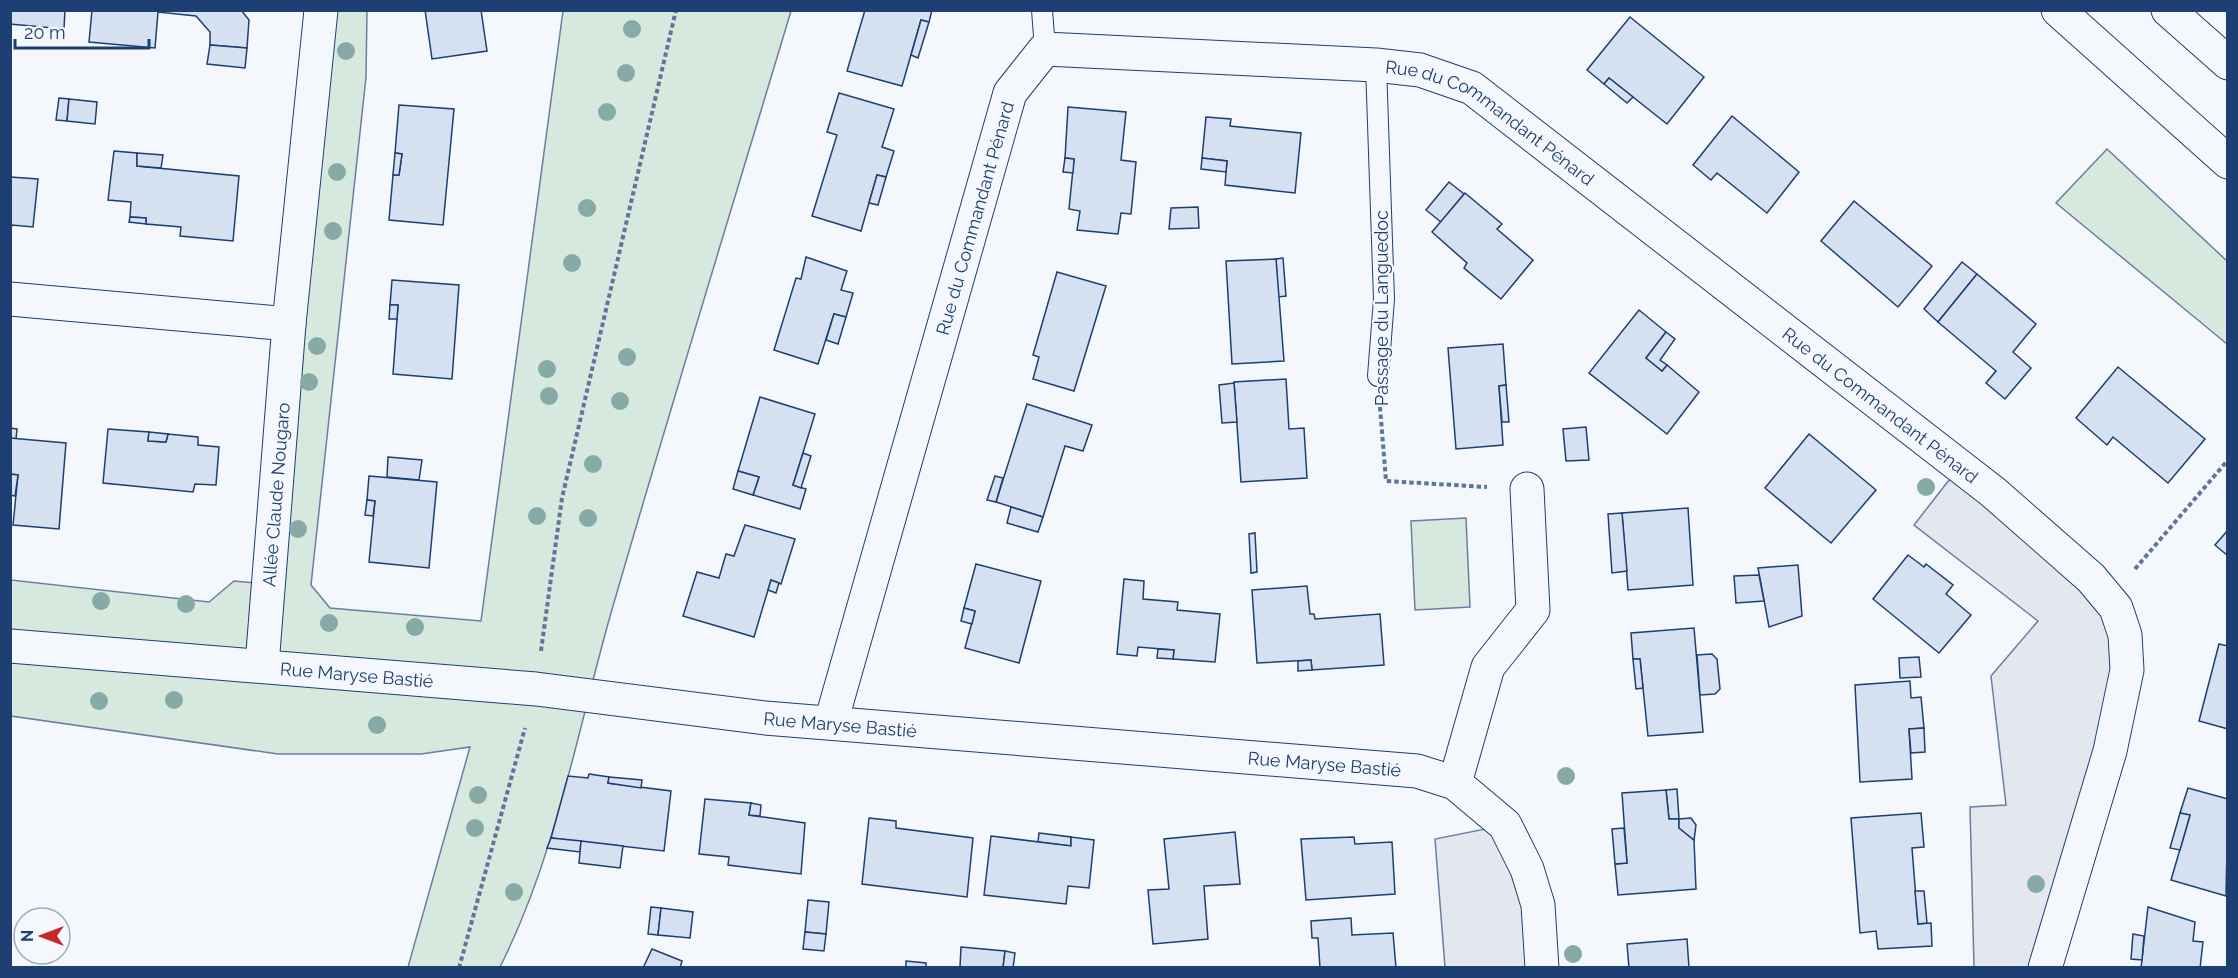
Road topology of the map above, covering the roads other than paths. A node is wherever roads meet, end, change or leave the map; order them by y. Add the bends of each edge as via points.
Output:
1 (321, 10) edge
2 (1042, 10) edge
3 (2058, 10) edge
4 (2168, 10) edge
5 (1045, 49) junction
6 (2228, 63) edge
7 (1376, 65) junction
8 (2228, 162) edge
9 (10, 299) edge
10 (289, 324) junction
11 (1378, 376) road end
12 (1527, 489) road end
13 (10, 646) edge
14 (262, 665) junction
15 (831, 722) junction
16 (1455, 783) junction
17 (1542, 968) edge
18 (2045, 968) edge

1 - 10 main road, Allée Claude Nougaro
2 - 5 lane
3 - 8 main road
4 - 6 main road
5 - 7 main road, Rue du Commandant Pénard
5 - 15 main road, Rue du Commandant Pénard via 1010,93
7 - 11 lane, Passage du Languedoc via 1384,299
7 - 18 main road, Rue du Commandant Pénard via 1420,70 1472,88 1985,486 2070,558 2116,608 2125,635 2127,670 2110,751
9 - 10 main road
10 - 14 main road, Allée Claude Nougaro
12 - 16 main road via 1533,610 1488,667
13 - 14 main road, Rue Maryse Bastié
14 - 15 main road, Rue Maryse Bastié
15 - 16 main road, Rue Maryse Bastié via 1417,771
16 - 17 main road, Rue Maryse Bastié via 1505,825 1527,869 1538,906

